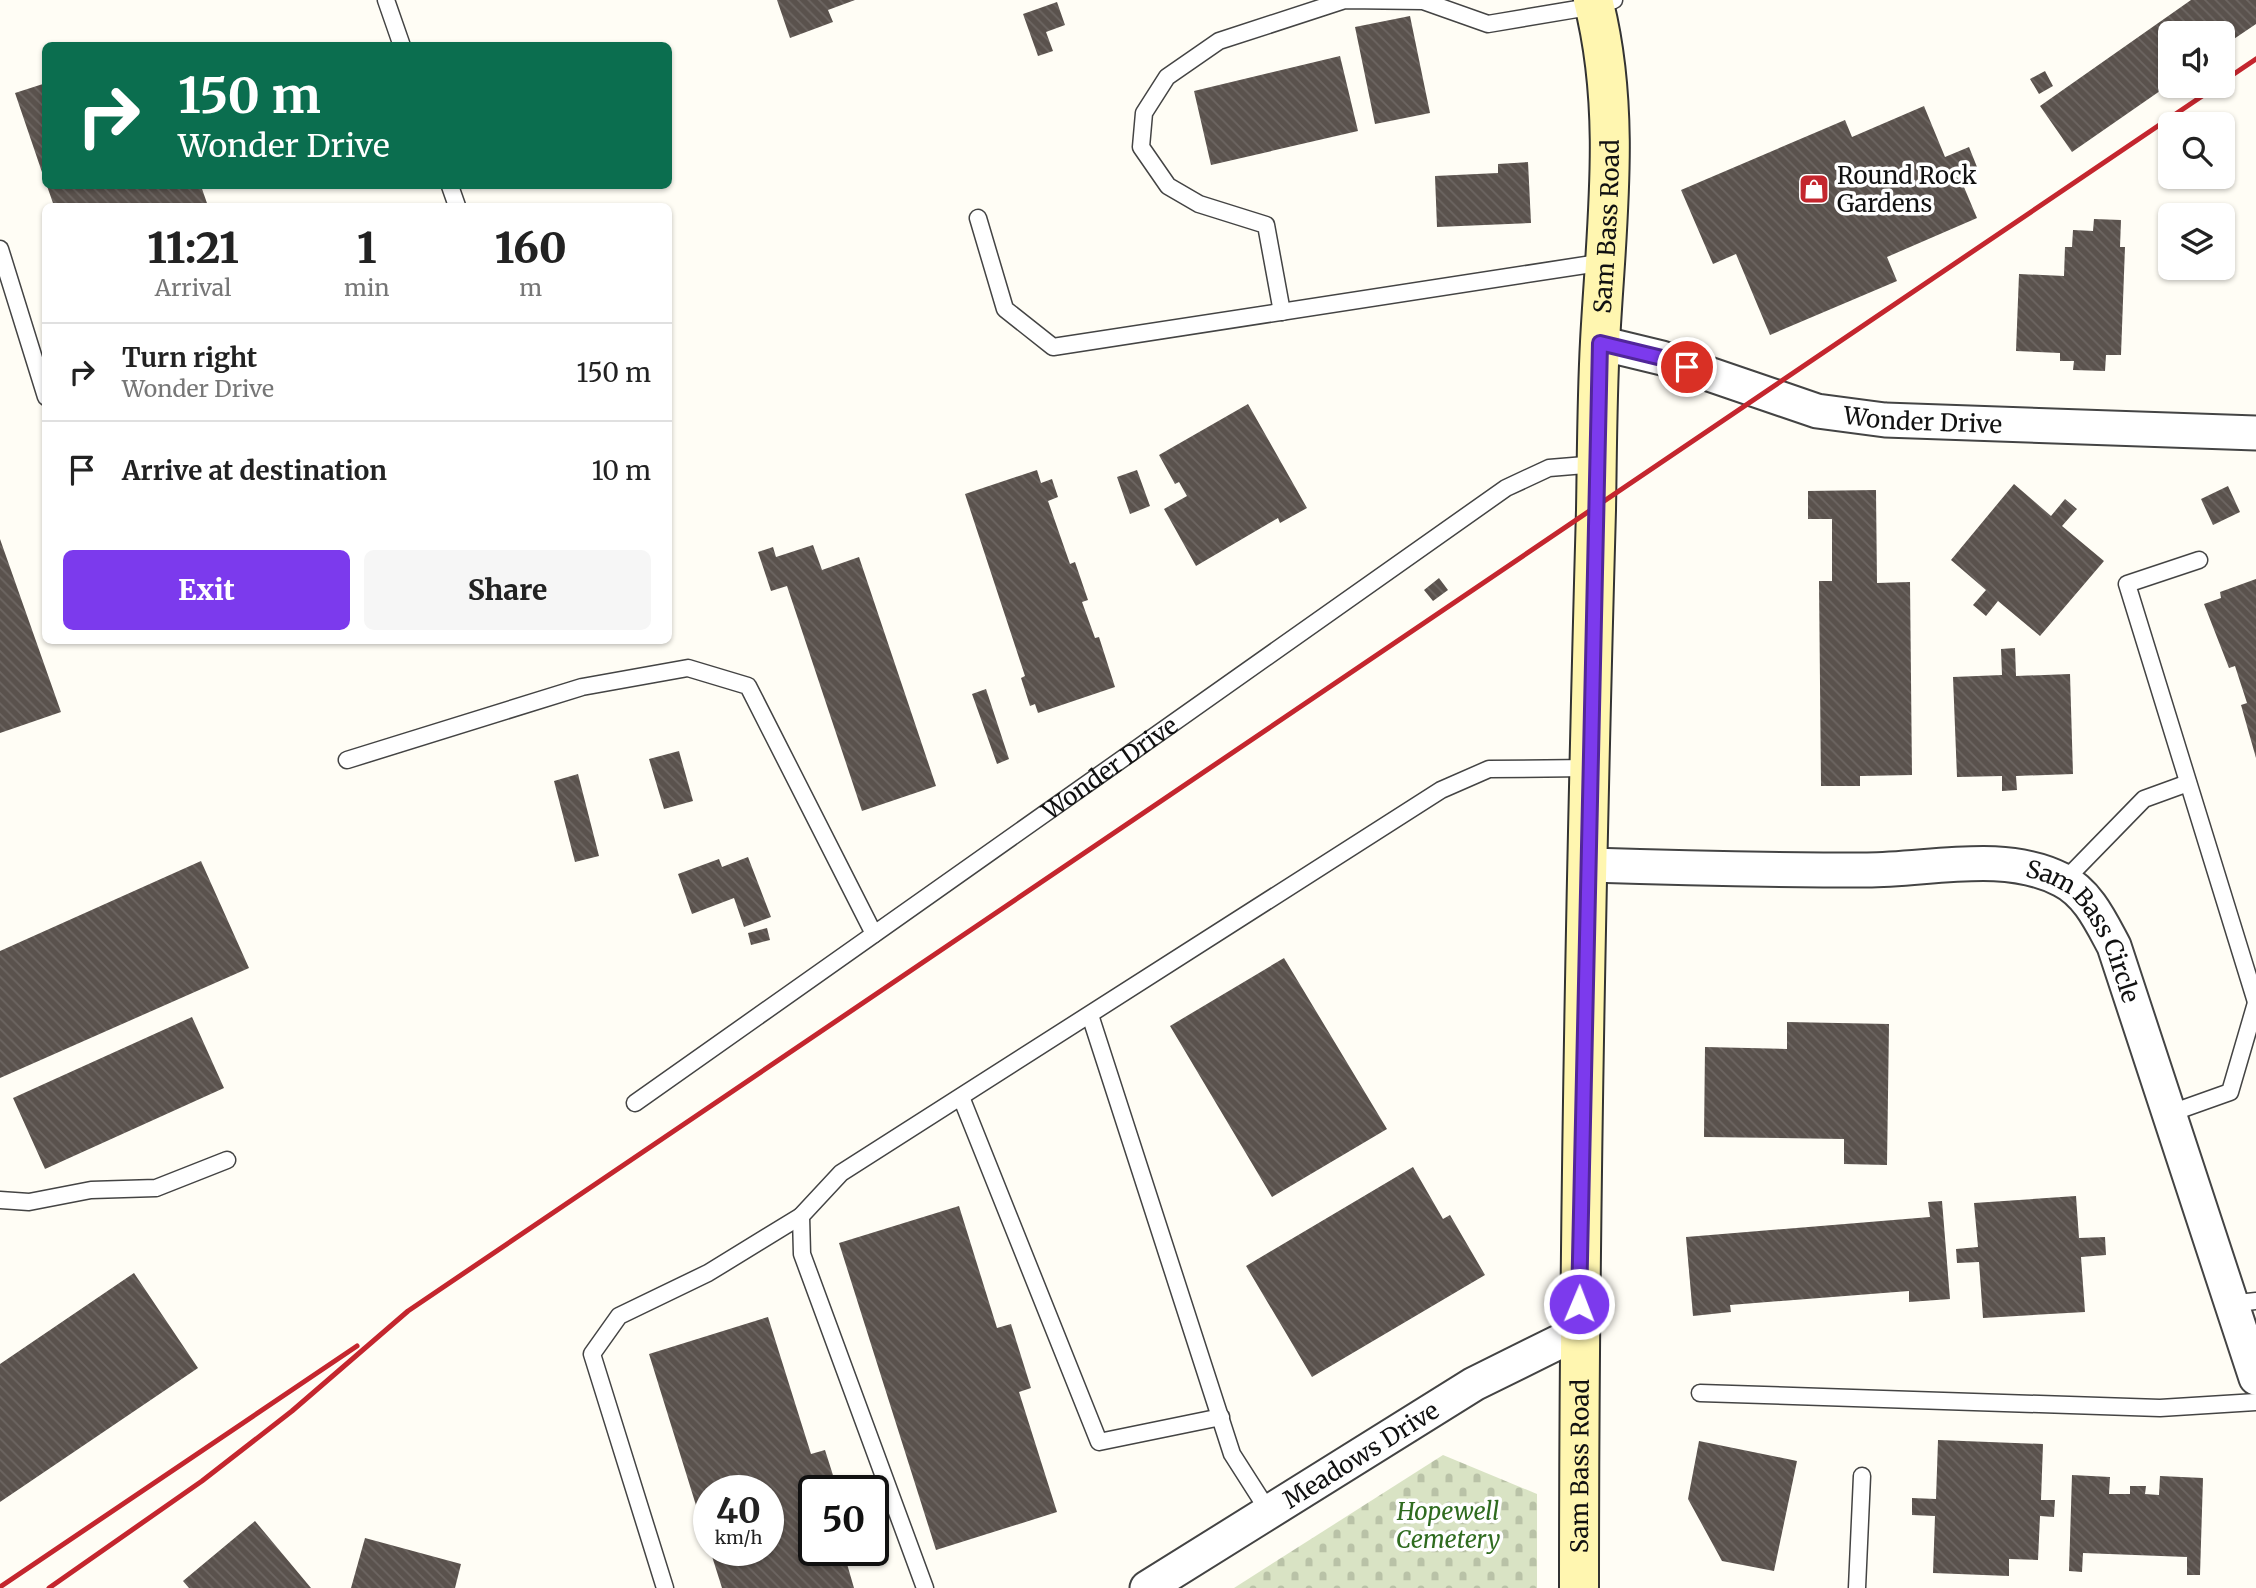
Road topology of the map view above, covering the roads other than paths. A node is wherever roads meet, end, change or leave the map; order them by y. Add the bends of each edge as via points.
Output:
1 (386, 0) edge
2 (1601, 2) edge
3 (401, 42) edge
4 (978, 218) dead end
5 (0, 248) edge
6 (1606, 262) junction
7 (1282, 312) junction
8 (1600, 343) junction
9 (42, 384) edge
10 (2256, 433) edge
11 (1597, 464) junction
12 (2199, 560) dead end
13 (347, 760) dead end
14 (1590, 768) junction
15 (2188, 783) junction
16 (1590, 865) junction
17 (2064, 881) junction
18 (874, 934) junction
19 (2256, 1002) edge
20 (1090, 1015) junction
21 (961, 1097) junction
22 (635, 1102) dead end
23 (2171, 1112) junction
24 (227, 1160) dead end
25 (0, 1200) edge
26 (801, 1216) junction
27 (2243, 1302) edge
28 (1579, 1332) junction
29 (2256, 1378) edge
30 (1700, 1393) dead end
31 (2256, 1402) edge
32 (1221, 1417) junction
33 (1862, 1476) dead end
34 (1269, 1513) junction
35 (665, 1588) edge
36 (925, 1588) edge
37 (1147, 1588) edge
38 (1579, 1588) edge
39 (1857, 1588) edge

1 - 3 lane
2 - 6 main road, Sam Bass Road via 1611,167
2 - 7 lane via 1488,24 1423,1 1345,0 1219,41 1167,78 1144,113 1141,147 1168,186 1199,204 1266,225
4 - 7 lane via 1005,309 1053,347
5 - 9 lane
6 - 7 lane
6 - 8 main road, Sam Bass Road
8 - 10 street, Wonder Drive via 1662,358 1817,411 1885,420
8 - 11 main road, Sam Bass Road
11 - 14 main road, Sam Bass Road
11 - 18 lane, Wonder Drive via 1549,468 1506,488
12 - 15 lane via 2127,584
13 - 18 lane via 582,687 688,668 748,687
14 - 16 main road, Sam Bass Road
14 - 20 lane via 1489,769 1441,790
15 - 17 lane via 2144,799
15 - 19 lane
16 - 17 street, Sam Bass Circle via 1889,870 1994,863 2032,869
16 - 28 main road, Sam Bass Road
17 - 23 street, Sam Bass Circle via 2092,906 2114,946
18 - 22 lane, Wonder Drive
19 - 23 lane via 2230,1092
20 - 21 lane
20 - 32 lane
21 - 26 lane via 841,1173
21 - 32 lane via 1100,1442
23 - 27 street, Sam Bass Circle
24 - 25 lane via 156,1188 91,1190 29,1202
26 - 35 lane via 708,1273 620,1315 592,1354
26 - 36 lane via 802,1254
27 - 29 street, Sam Bass Circle
28 - 34 street, Meadows Drive via 1474,1384
28 - 38 main road, Sam Bass Road
30 - 31 lane via 2160,1408
32 - 34 lane via 1233,1454
33 - 39 lane
34 - 37 street, Meadows Drive

